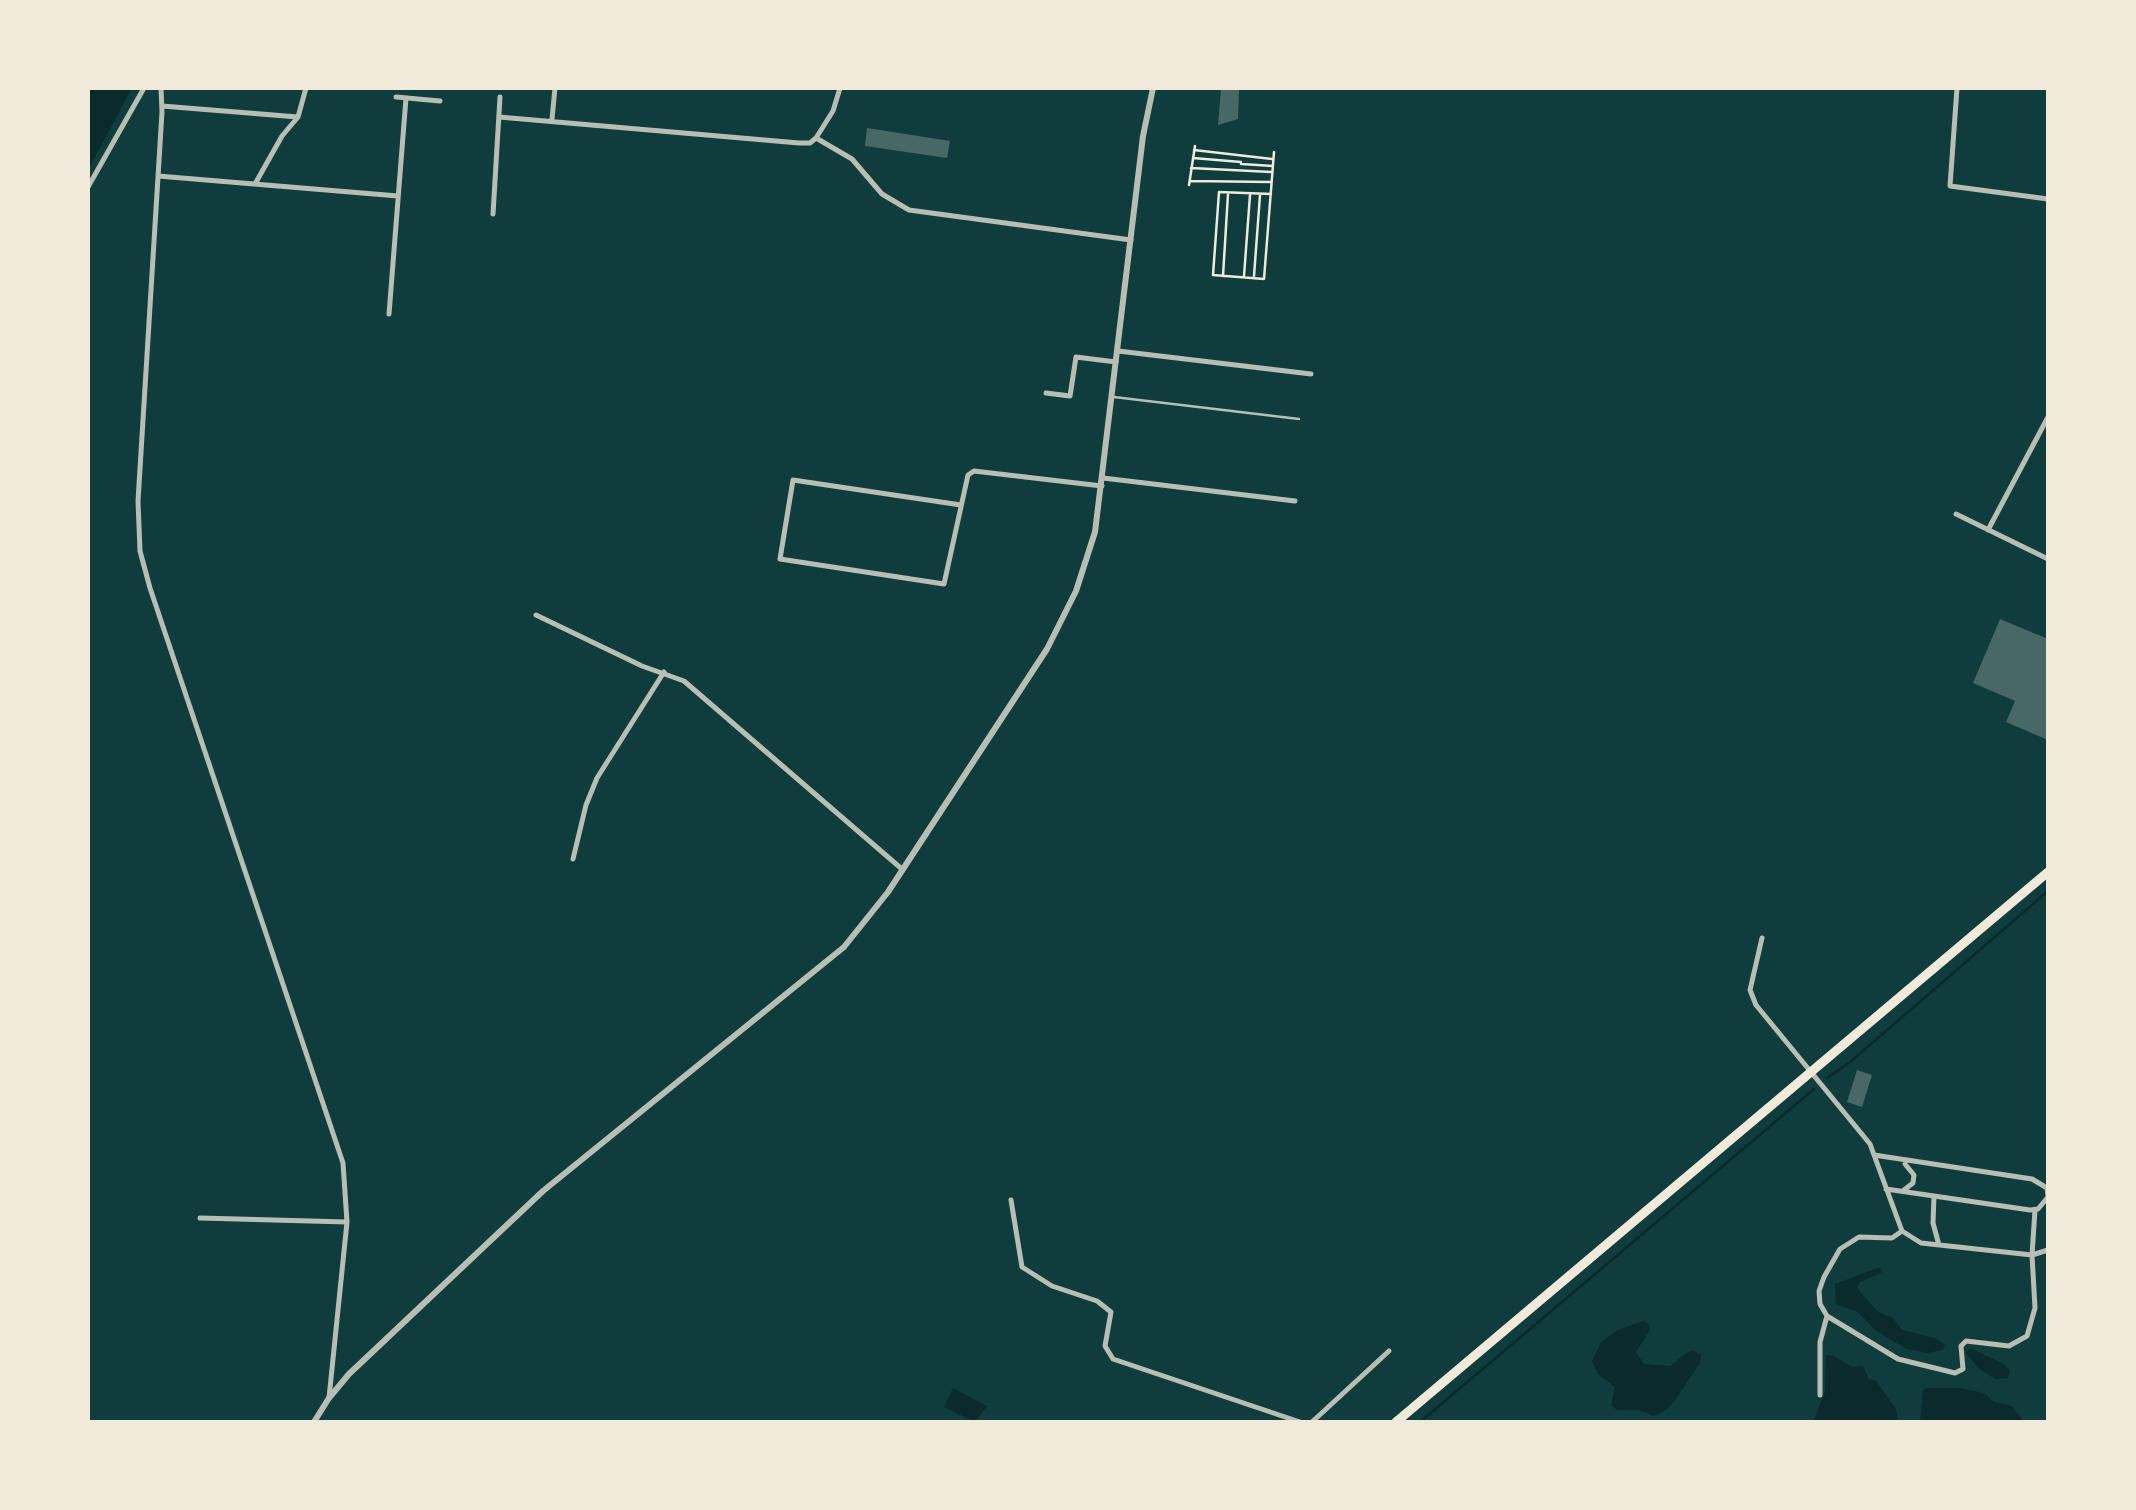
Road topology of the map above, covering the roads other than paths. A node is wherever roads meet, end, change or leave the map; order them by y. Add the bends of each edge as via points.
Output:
1 (144, 88) edge
2 (161, 88) edge
3 (306, 88) edge
4 (554, 88) edge
5 (840, 88) edge
6 (1153, 88) edge
7 (1957, 88) edge
8 (396, 97) dead end
9 (500, 97) dead end
10 (406, 98) junction
11 (440, 102) dead end
12 (162, 106) junction
13 (298, 116) junction
14 (499, 116) junction
15 (552, 120) junction
16 (816, 138) junction
17 (158, 176) junction
18 (256, 184) junction
19 (88, 187) edge
20 (398, 196) junction
21 (2048, 199) edge
22 (492, 214) dead end
23 (1131, 240) junction
24 (389, 314) dead end
25 (1118, 351) junction
26 (1116, 362) junction
27 (1311, 374) dead end
28 (1046, 393) dead end
29 (1112, 397) junction
30 (2048, 417) edge
31 (1299, 419) dead end
32 (1102, 482) junction
33 (1295, 500) dead end
34 (961, 505) junction
35 (1956, 514) dead end
36 (1988, 530) junction
37 (2048, 559) edge
38 (536, 616) dead end
39 (664, 672) junction
40 (574, 859) dead end
41 (903, 870) junction
42 (2048, 872) edge
43 (1762, 938) dead end
44 (1812, 1072) junction
45 (1874, 1155) junction
46 (1898, 1160) junction
47 (1885, 1188) junction
48 (1901, 1191) junction
49 (1934, 1196) junction
50 (1011, 1200) dead end
51 (2035, 1210) junction
52 (200, 1218) dead end
53 (347, 1222) junction
54 (1902, 1231) junction
55 (1892, 1238) junction
56 (1920, 1243) junction
57 (1939, 1245) junction
58 (2048, 1250) edge
59 (2032, 1255) junction
60 (1828, 1316) junction
61 (1390, 1351) dead end
62 (1820, 1396) dead end
63 (329, 1398) junction
64 (314, 1422) edge
65 (1300, 1422) edge
66 (1312, 1422) edge
67 (1396, 1422) edge

1 - 19 street
2 - 12 street
3 - 13 street
4 - 15 street
5 - 16 street
6 - 23 street
7 - 21 street via 1950,186
8 - 10 street
9 - 14 street
10 - 11 street
10 - 20 street
12 - 13 street
12 - 17 street
13 - 18 street
14 - 15 street
14 - 22 street
15 - 16 street via 798,143
16 - 23 street via 852,159 887,198 908,210
17 - 18 street
17 - 53 street via 140,551 337,1141
18 - 20 street
20 - 24 street
23 - 25 street
25 - 26 street
25 - 27 street
26 - 28 street via 1076,357 1070,396
26 - 29 street
29 - 31 lane
29 - 32 street
30 - 36 street
32 - 33 street
32 - 34 street via 974,471
32 - 41 street via 1089,556 1060,626
34 - 34 street via 944,584 780,560 793,480
35 - 36 street
36 - 37 street
38 - 39 street
39 - 40 street via 596,778
39 - 41 street via 710,702
41 - 63 street via 833,958 543,1191
42 - 44 main road
43 - 44 street via 1750,990
44 - 45 street
44 - 67 main road
45 - 46 street
45 - 47 street
46 - 48 street via 1914,1176
46 - 51 street via 2032,1179 2048,1197
47 - 48 street
47 - 54 street
48 - 49 street
49 - 51 street
49 - 57 street
50 - 65 street via 1022,1268 1110,1312 1105,1346 1112,1359
51 - 59 street
52 - 53 street
53 - 63 street
54 - 55 street
54 - 56 street
55 - 56 street
55 - 60 street via 1859,1237 1830,1261 1819,1290
56 - 57 street
57 - 59 street
58 - 59 street
59 - 60 street via 2036,1294 2028,1336 2008,1346 1966,1341 1960,1372 1898,1358
60 - 62 street
61 - 66 street
63 - 64 street

